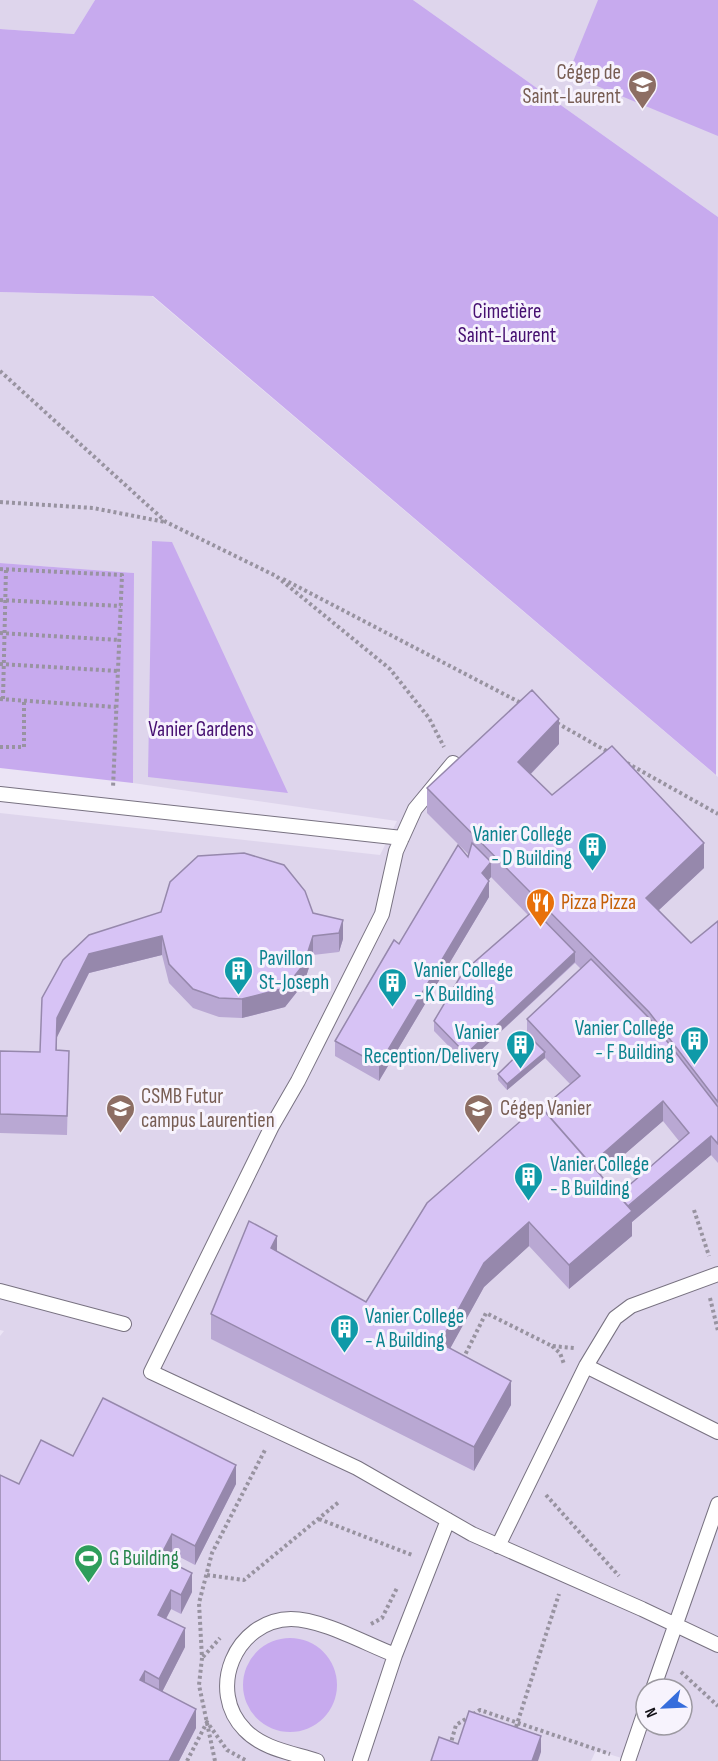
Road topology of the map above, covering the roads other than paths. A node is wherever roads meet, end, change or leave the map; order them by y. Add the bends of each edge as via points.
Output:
1 (453, 763) edge
2 (0, 795) edge
3 (402, 838) junction
4 (718, 1274) edge
5 (0, 1291) edge
6 (124, 1323) dead end
7 (586, 1366) junction
8 (718, 1432) edge
9 (718, 1504) edge
10 (448, 1520) junction
11 (498, 1546) junction
12 (675, 1625) junction
13 (718, 1645) edge
14 (395, 1655) junction
15 (656, 1677) edge
16 (636, 1737) edge
17 (317, 1761) edge
18 (360, 1761) edge
19 (628, 1761) edge

1 - 3 lane via 415,809
2 - 3 lane
3 - 10 lane via 382,914 151,1371 357,1468
4 - 7 lane via 622,1312 607,1329
5 - 6 lane
7 - 8 lane
7 - 11 lane
9 - 12 lane
10 - 11 lane
10 - 14 lane
11 - 12 lane
12 - 13 lane
12 - 15 lane
14 - 17 lane via 313,1623 291,1619 261,1628 236,1650 228,1670 226,1691 232,1712 245,1730 262,1743
14 - 18 lane
16 - 19 lane

